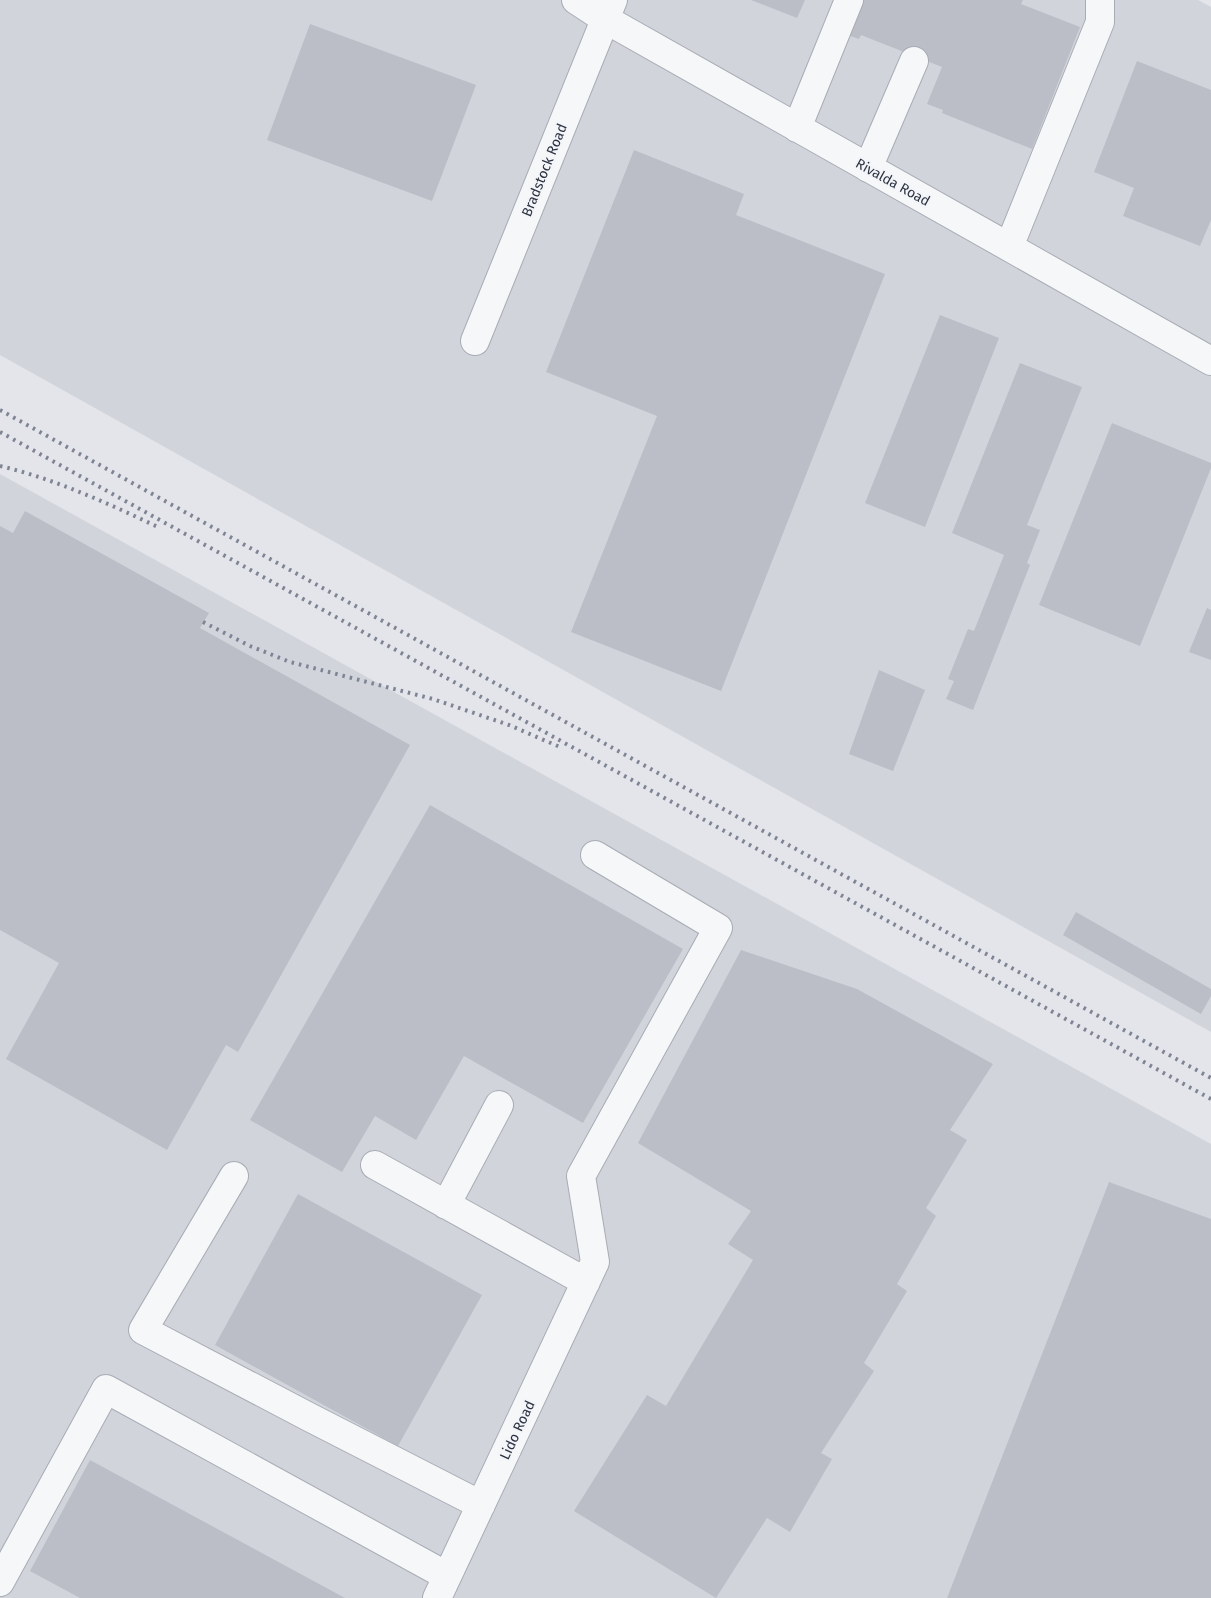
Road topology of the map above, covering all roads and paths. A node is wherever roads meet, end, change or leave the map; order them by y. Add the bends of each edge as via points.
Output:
1 (576, 0) edge
2 (849, 0) edge
3 (1100, 0) edge
4 (609, 10) edge
5 (914, 61) dead end
6 (797, 128) junction
7 (868, 168) junction
8 (1009, 247) junction
9 (475, 341) dead end
10 (1211, 361) edge
11 (594, 855) dead end
12 (499, 1105) dead end
13 (375, 1166) dead end
14 (234, 1176) dead end
15 (446, 1205) junction
16 (591, 1272) junction
17 (482, 1505) junction
18 (6, 1572) edge
19 (442, 1587) edge

1 - 4 street, Rivalda Road
2 - 6 street
3 - 8 street via 1100,22
4 - 6 street, Rivalda Road
4 - 9 street, Bradstock Road
5 - 7 street
6 - 7 street, Rivalda Road
7 - 8 street, Rivalda Road
8 - 10 street, Rivalda Road
11 - 16 street via 718,928 581,1176
12 - 15 street
13 - 15 street
14 - 17 street via 143,1330
15 - 16 street
16 - 17 street, Lido Road
17 - 19 street, Lido Road
18 - 19 street via 106,1389

